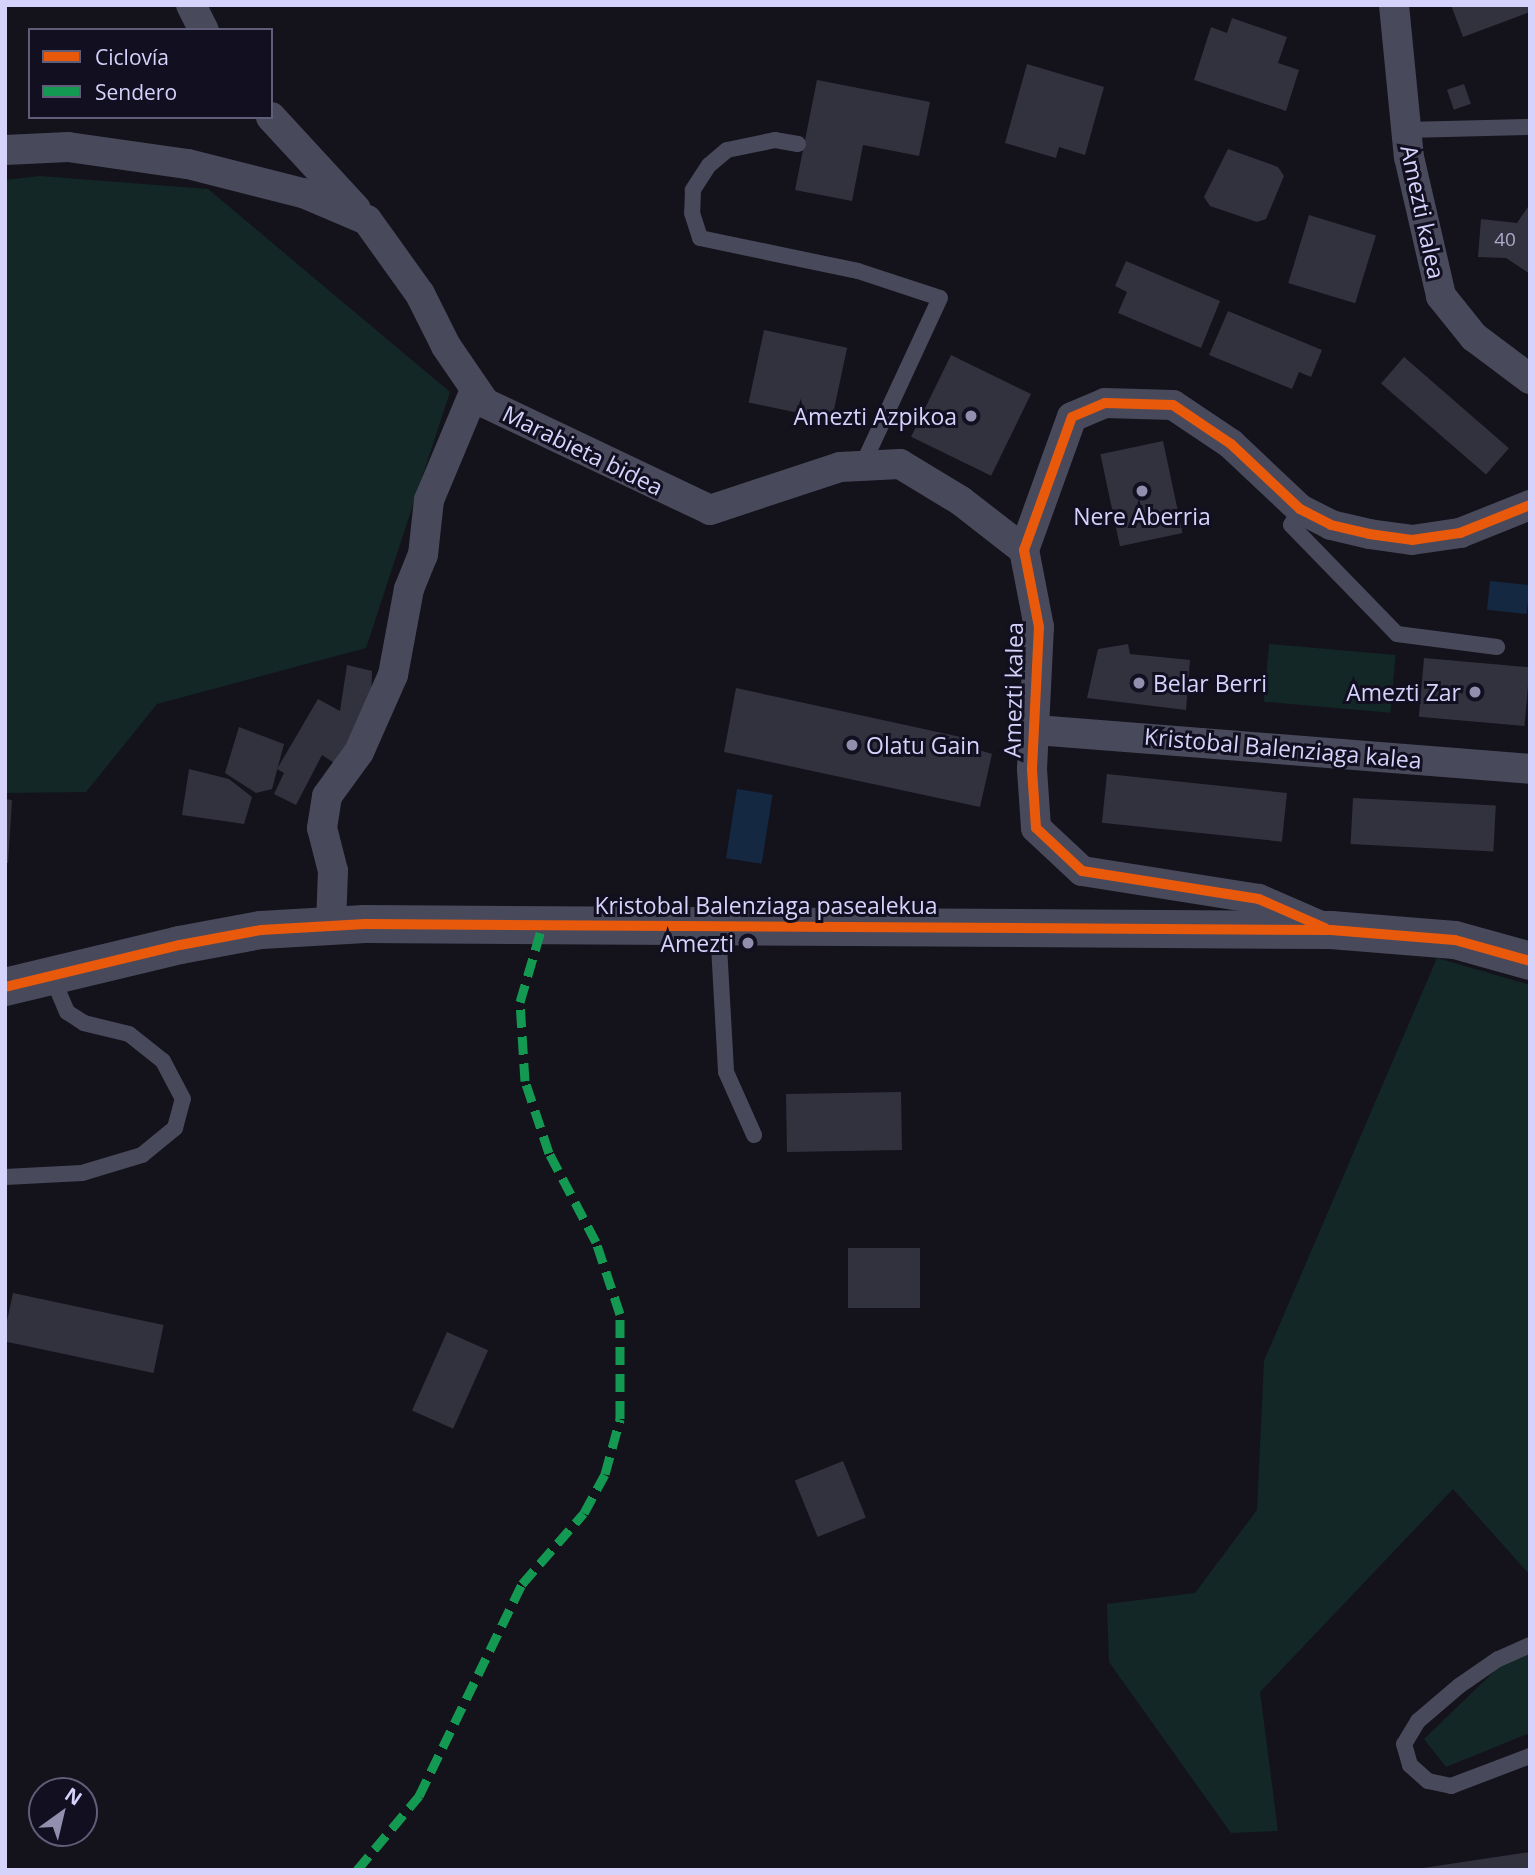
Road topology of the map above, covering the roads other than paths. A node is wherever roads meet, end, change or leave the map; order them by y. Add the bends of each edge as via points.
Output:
1 (191, 5) edge
2 (1394, 5) edge
3 (203, 28) edge
4 (273, 119) edge
5 (1530, 127) edge
6 (1406, 130) junction
7 (797, 144) dead end
8 (5, 150) edge
9 (367, 220) junction
10 (1530, 379) edge
11 (475, 390) junction
12 (862, 466) junction
13 (1530, 505) edge
14 (1300, 509) junction
15 (1024, 550) junction
16 (1497, 647) dead end
17 (1036, 730) junction
18 (1530, 769) edge
19 (331, 925) junction
20 (718, 928) junction
21 (1331, 930) junction
22 (1530, 961) edge
23 (52, 976) junction
24 (5, 987) edge
25 (754, 1135) dead end
26 (5, 1177) edge
27 (1530, 1645) edge
28 (1530, 1756) edge

1 - 3 street
2 - 6 street, Amezti kalea
4 - 9 street, Marabieta bidea
5 - 6 lane
6 - 10 street, Amezti kalea via 1418,208 1441,296 1474,337
7 - 12 lane via 775,140 727,150 709,165 693,190 692,213 699,238 858,271 940,298
8 - 9 street via 68,147 188,164 303,193
9 - 11 street, Marabieta bidea via 420,294
11 - 12 street, Marabieta bidea via 485,403 710,510 840,467
11 - 19 street via 429,500 423,555 409,589 393,675 359,752 327,796 322,828 333,871
12 - 15 street, Marabieta bidea via 900,464 961,501
13 - 14 street via 1460,533 1412,540 1331,525
14 - 15 street via 1231,444 1173,405 1105,403 1072,417
14 - 16 lane via 1291,524 1396,634
15 - 17 street, Amezti kalea via 1039,627
17 - 18 street, Kristobal Balenziaga kalea
17 - 21 street, Amezti kalea via 1032,769 1036,828 1082,870 1259,898
19 - 20 street, Kristobal Balenziaga pasealekua
19 - 23 street, Kristobal Balenziaga pasealekua via 247,932
20 - 21 street, Kristobal Balenziaga pasealekua via 986,925
20 - 25 lane via 726,1072
21 - 22 street, Kristobal Balenziaga pasealekua via 1455,940
23 - 24 street, Kristobal Balenziaga pasealekua
23 - 26 lane via 67,1012 84,1023 129,1034 163,1061 183,1099 175,1128 142,1155 82,1173
27 - 28 lane via 1498,1659 1459,1686 1418,1721 1404,1744 1409,1765 1428,1781 1451,1786

